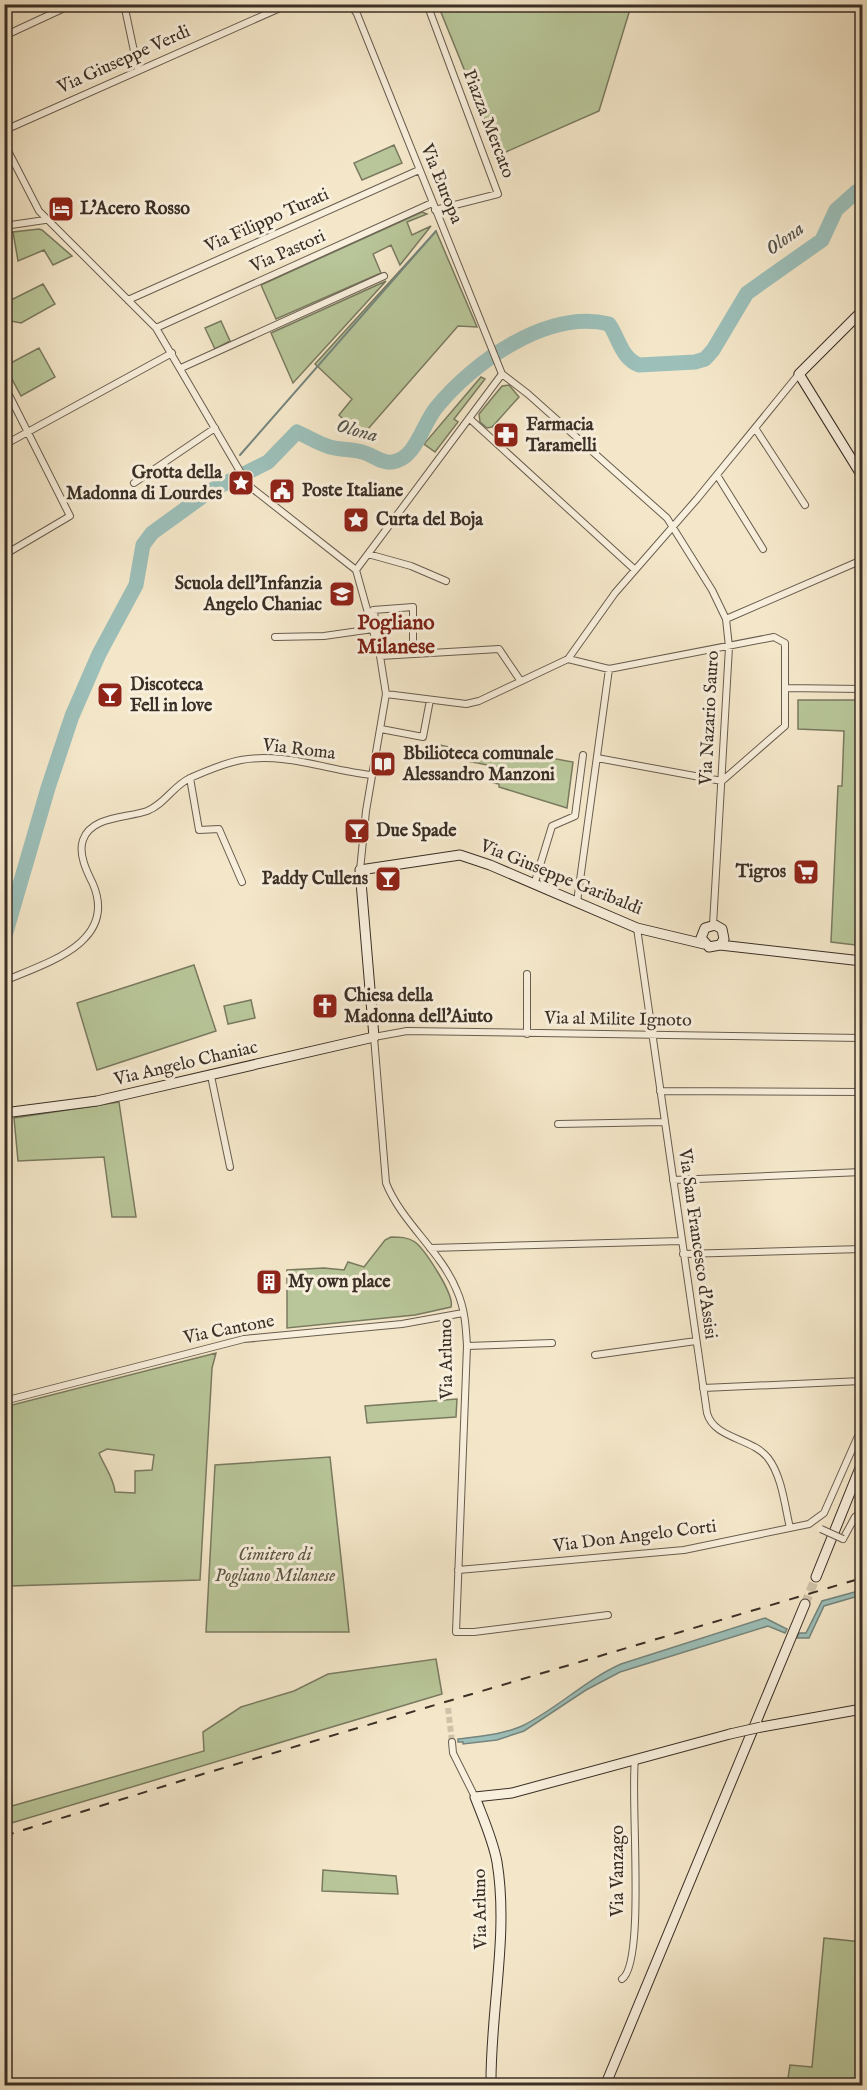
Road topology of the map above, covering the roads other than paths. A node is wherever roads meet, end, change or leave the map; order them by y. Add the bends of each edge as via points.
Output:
1 (73, 4) edge
2 (124, 4) edge
3 (289, 4) edge
4 (368, 4) edge
5 (427, 4) edge
6 (354, 8) edge
7 (4, 36) edge
8 (138, 70) junction
9 (5, 129) edge
10 (5, 145) edge
11 (419, 170) junction
12 (432, 203) junction
13 (435, 210) junction
14 (45, 220) junction
15 (4, 226) edge
16 (384, 276) dead end
17 (128, 300) junction
18 (862, 311) edge
19 (156, 328) junction
20 (172, 353) junction
21 (181, 368) junction
22 (502, 374) junction
23 (799, 374) junction
24 (4, 385) edge
25 (470, 419) junction
26 (215, 428) junction
27 (755, 428) junction
28 (29, 432) junction
29 (4, 446) edge
30 (717, 475) junction
31 (862, 476) edge
32 (134, 483) dead end
33 (805, 505) dead end
34 (673, 528) junction
35 (763, 549) dead end
36 (368, 554) junction
37 (4, 555) edge
38 (862, 560) edge
39 (634, 569) junction
40 (356, 570) junction
41 (446, 581) dead end
42 (726, 619) junction
43 (373, 629) junction
44 (274, 637) dead end
45 (729, 647) junction
46 (382, 653) junction
47 (568, 659) junction
48 (609, 669) junction
49 (520, 680) junction
50 (785, 688) junction
51 (862, 689) edge
52 (386, 694) junction
53 (430, 700) junction
54 (381, 729) junction
55 (583, 755) dead end
56 (597, 758) junction
57 (372, 776) junction
58 (190, 778) junction
59 (722, 781) junction
60 (360, 870) junction
61 (242, 882) dead end
62 (534, 885) junction
63 (577, 902) junction
64 (710, 925) junction
65 (637, 928) junction
66 (678, 938) junction
67 (722, 941) junction
68 (704, 944) junction
69 (862, 962) edge
70 (527, 974) dead end
71 (4, 981) edge
72 (527, 1034) junction
73 (651, 1036) junction
74 (374, 1037) junction
75 (862, 1038) edge
76 (211, 1076) junction
77 (660, 1091) junction
78 (862, 1092) edge
79 (4, 1113) edge
80 (664, 1122) junction
81 (558, 1124) dead end
82 (230, 1167) dead end
83 (862, 1172) edge
84 (673, 1180) junction
85 (681, 1241) junction
86 (430, 1248) junction
87 (862, 1250) edge
88 (683, 1254) junction
89 (463, 1313) junction
90 (696, 1341) junction
91 (552, 1343) dead end
92 (467, 1346) junction
93 (595, 1355) dead end
94 (862, 1381) edge
95 (703, 1388) junction
96 (4, 1401) edge
97 (862, 1427) edge
98 (862, 1462) edge
99 (862, 1511) edge
100 (814, 1522) junction
101 (790, 1528) junction
102 (458, 1570) junction
103 (816, 1576) tunnel mouth
104 (805, 1604) tunnel mouth
105 (608, 1616) dead end
106 (862, 1709) edge
107 (452, 1742) tunnel mouth
108 (635, 1760) junction
109 (475, 1797) junction
110 (622, 1979) dead end
111 (491, 2085) edge
112 (605, 2085) edge

1 - 7 street
2 - 8 street
3 - 8 street, Via Giuseppe Verdi
4 - 6 street
5 - 13 street, Piazza Mercato via 498,194
6 - 11 street, Via Europa
8 - 9 street, Via Giuseppe Verdi
9 - 10 street
10 - 14 street
11 - 12 street, Via Europa
11 - 17 street, Via Filippo Turati
12 - 13 street, Via Europa
12 - 19 street, Via Pastori
13 - 22 street, Via Europa
14 - 15 street
14 - 17 street
16 - 21 street
17 - 19 street
18 - 23 street
19 - 20 street
20 - 21 street
20 - 28 street
21 - 26 street
22 - 25 street
22 - 34 street, Via Nazario Sauro via 645,498
23 - 27 street
23 - 31 street
24 - 28 street
25 - 36 street
25 - 39 street
26 - 32 street
26 - 40 street via 248,485
27 - 30 street
27 - 33 street
28 - 29 street
28 - 37 street via 70,516
30 - 34 street
30 - 35 street
34 - 39 street
34 - 42 street, Via Nazario Sauro
36 - 40 street
36 - 41 street
38 - 42 street
39 - 47 street
40 - 43 street
42 - 45 street, Via Nazario Sauro
43 - 44 street via 324,636
43 - 46 street
45 - 48 street
45 - 50 street via 774,637 782,639 786,647
45 - 59 street, Via Nazario Sauro
46 - 46 street via 413,647 412,607 373,610
46 - 49 street via 499,650
46 - 52 street
47 - 48 street
47 - 49 street
48 - 56 street
49 - 53 street via 466,704
50 - 51 street
50 - 59 street via 783,728
52 - 53 street
52 - 54 street
53 - 54 street via 423,737
54 - 57 street
55 - 62 street via 575,816 552,826
56 - 59 street
56 - 63 street
57 - 58 street, Via Roma via 266,758 242,759
57 - 60 street
58 - 61 street via 199,830 219,829
58 - 71 street, Via Roma via 153,809 90,829 82,849 98,896 94,927 72,949
59 - 64 street, Via Nazario Sauro
60 - 62 street, Via Giuseppe Garibaldi via 460,855
60 - 74 street
62 - 63 street, Via Giuseppe Garibaldi
63 - 65 street, Via Giuseppe Garibaldi
64 - 66 street, Via Giuseppe Garibaldi via 695,935
64 - 67 street via 722,929
64 - 68 street via 701,938
65 - 66 street, Via Giuseppe Garibaldi
65 - 73 street, Via San Francesco d'Assisi
66 - 68 street, Via Giuseppe Garibaldi
67 - 68 street, Via Giuseppe Garibaldi via 713,948
67 - 69 street, Via Giuseppe Garibaldi via 748,948
70 - 72 street
72 - 73 street, Via al Milite Ignoto
72 - 74 street, Via al Milite Ignoto via 407,1031
73 - 75 street, Via al Milite Ignoto
73 - 77 street, Via San Francesco d'Assisi
74 - 76 street, Via Angelo Chaniac
74 - 86 street, Via Arluno via 386,1183
76 - 79 street, Via Angelo Chaniac via 97,1101
76 - 82 street
77 - 78 street
77 - 80 street, Via San Francesco d'Assisi
80 - 81 street
80 - 84 street, Via San Francesco d'Assisi
83 - 84 street
84 - 85 street, Via San Francesco d'Assisi
85 - 86 street
85 - 88 street, Via San Francesco d'Assisi
86 - 89 street, Via Arluno via 457,1290
87 - 88 street
88 - 90 street, Via San Francesco d'Assisi
89 - 92 street, Via Arluno
89 - 96 street, Via Cantone via 402,1324 244,1339
90 - 93 street
90 - 95 street, Via San Francesco d'Assisi
91 - 92 street
92 - 102 street, Via Arluno
94 - 95 street
95 - 101 street, Via San Francesco d'Assisi via 712,1425 756,1447 770,1460
97 - 100 street via 826,1509
98 - 103 street
99 - 100 street, bridge via 843,1539
100 - 101 street, Via Don Angelo Corti
101 - 102 street, Via Don Angelo Corti via 684,1550
102 - 105 street, Via Arluno via 456,1632
104 - 112 street
106 - 108 street, bridge via 761,1727
107 - 109 street, Via Arluno via 453,1753
108 - 109 street via 512,1793
108 - 110 street, Via Vanzago via 633,1939 631,1967
109 - 111 street, Via Arluno via 496,1858 500,1892

